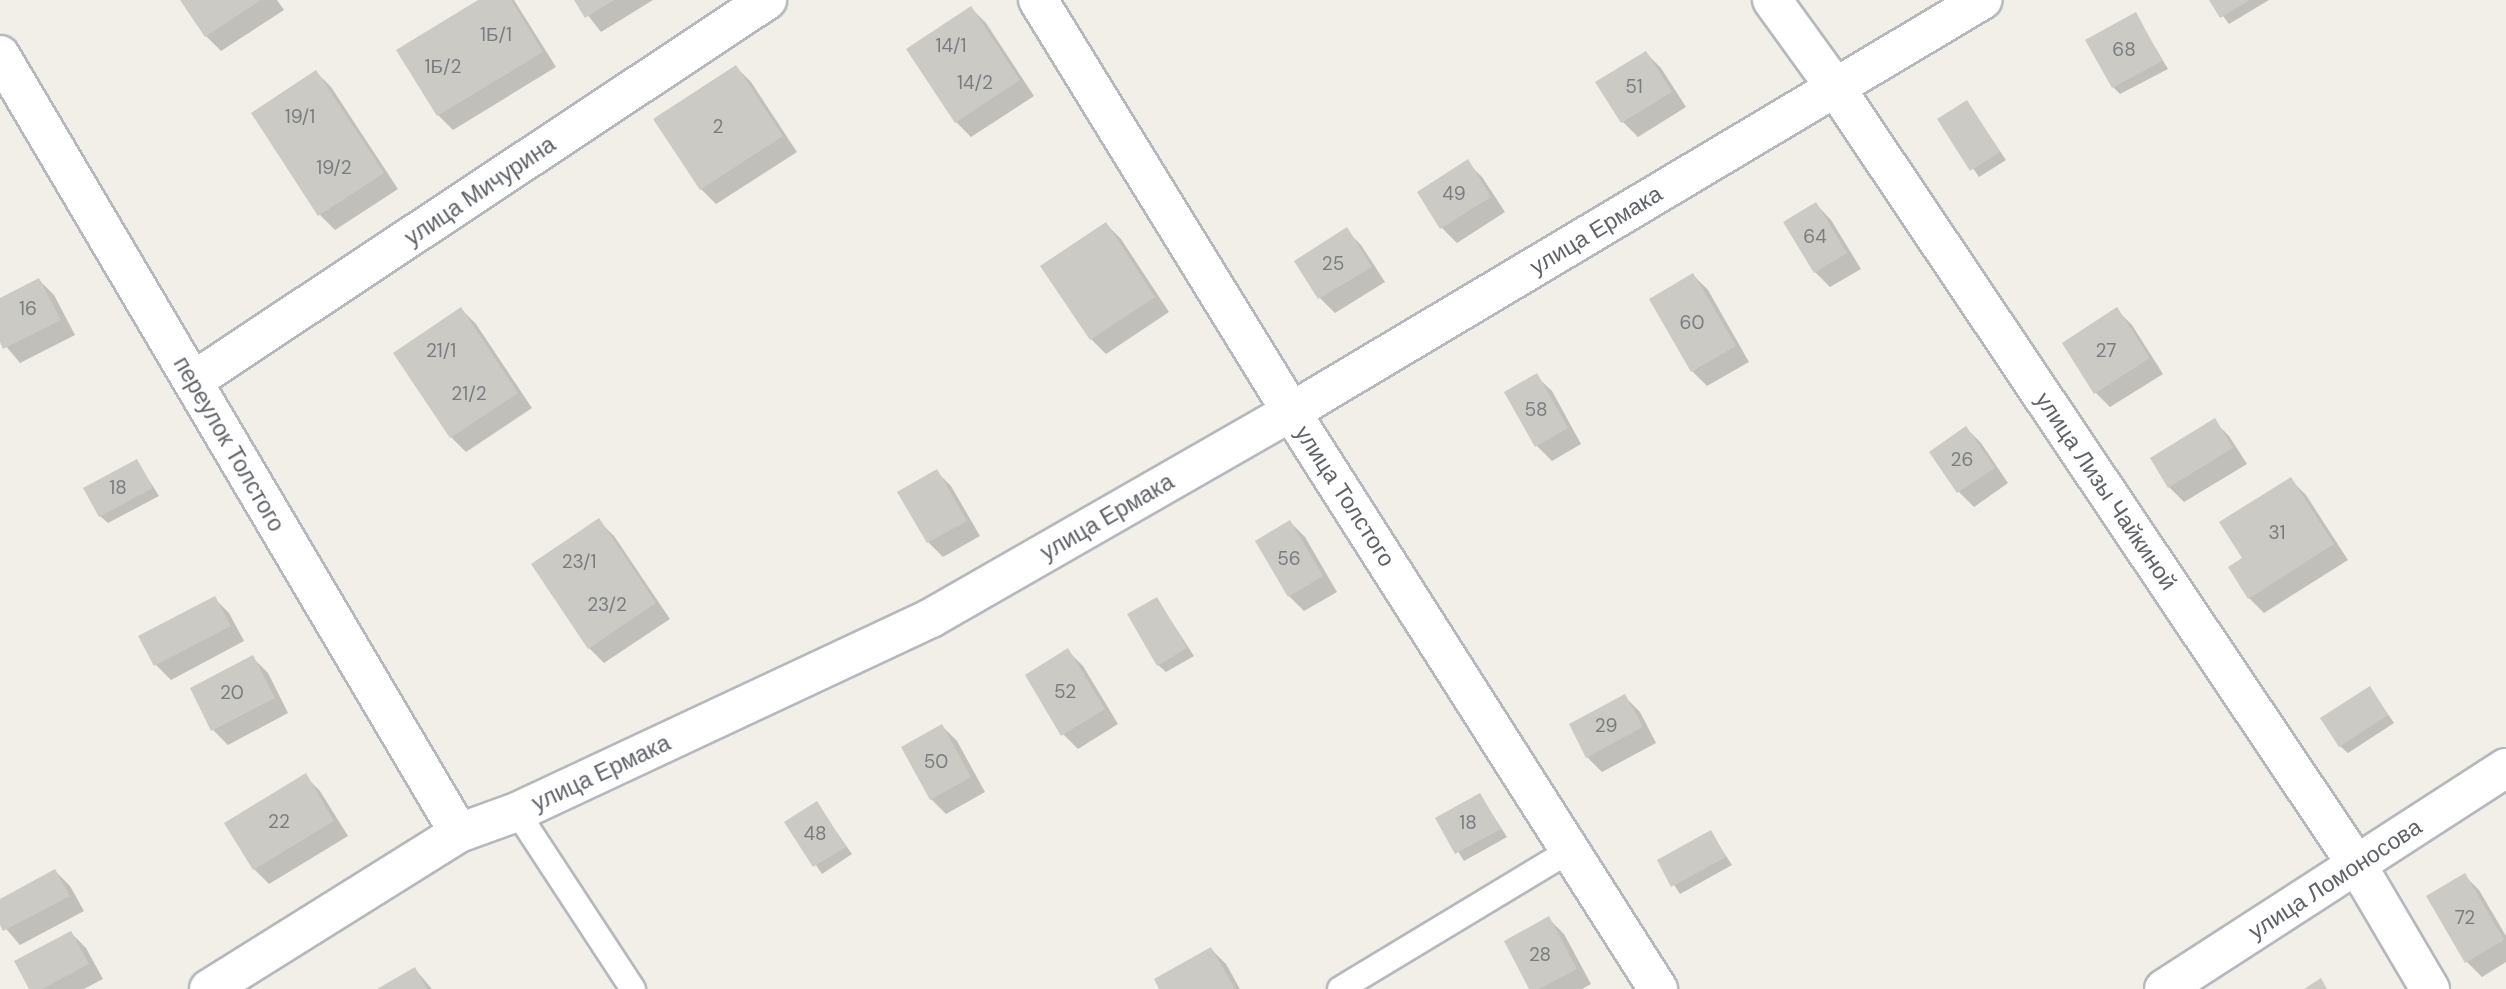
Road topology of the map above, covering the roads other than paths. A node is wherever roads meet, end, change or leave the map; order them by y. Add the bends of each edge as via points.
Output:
1 (766, 0) edge
2 (1038, 0) edge
3 (1772, 0) edge
4 (1982, 0) edge
5 (0, 55) edge
6 (1835, 87) junction
7 (193, 382) junction
8 (1291, 412) junction
9 (2506, 768) edge
10 (517, 812) junction
11 (459, 833) junction
12 (1570, 850) junction
13 (2357, 865) junction
14 (209, 989) edge
15 (633, 989) edge
16 (1340, 989) edge
17 (1658, 989) edge
18 (2164, 989) edge
19 (2430, 989) edge

1 - 7 street, улица Мичурина
2 - 8 street, улица Толстого
3 - 6 street, улица Лизы Чайкиной
4 - 6 street, улица Ермака
5 - 7 street, переулок Толстого
6 - 8 street, улица Ермака
6 - 13 street, улица Лизы Чайкиной
7 - 11 street, переулок Толстого
8 - 10 street, улица Ермака via 931,618
8 - 12 street, улица Толстого
9 - 13 street, улица Ломоносова
10 - 11 street, улица Ермака
10 - 15 lane
11 - 14 street, улица Ермака
12 - 16 lane
12 - 17 street, улица Толстого
13 - 18 street, улица Ломоносова
13 - 19 street, улица Лизы Чайкиной

